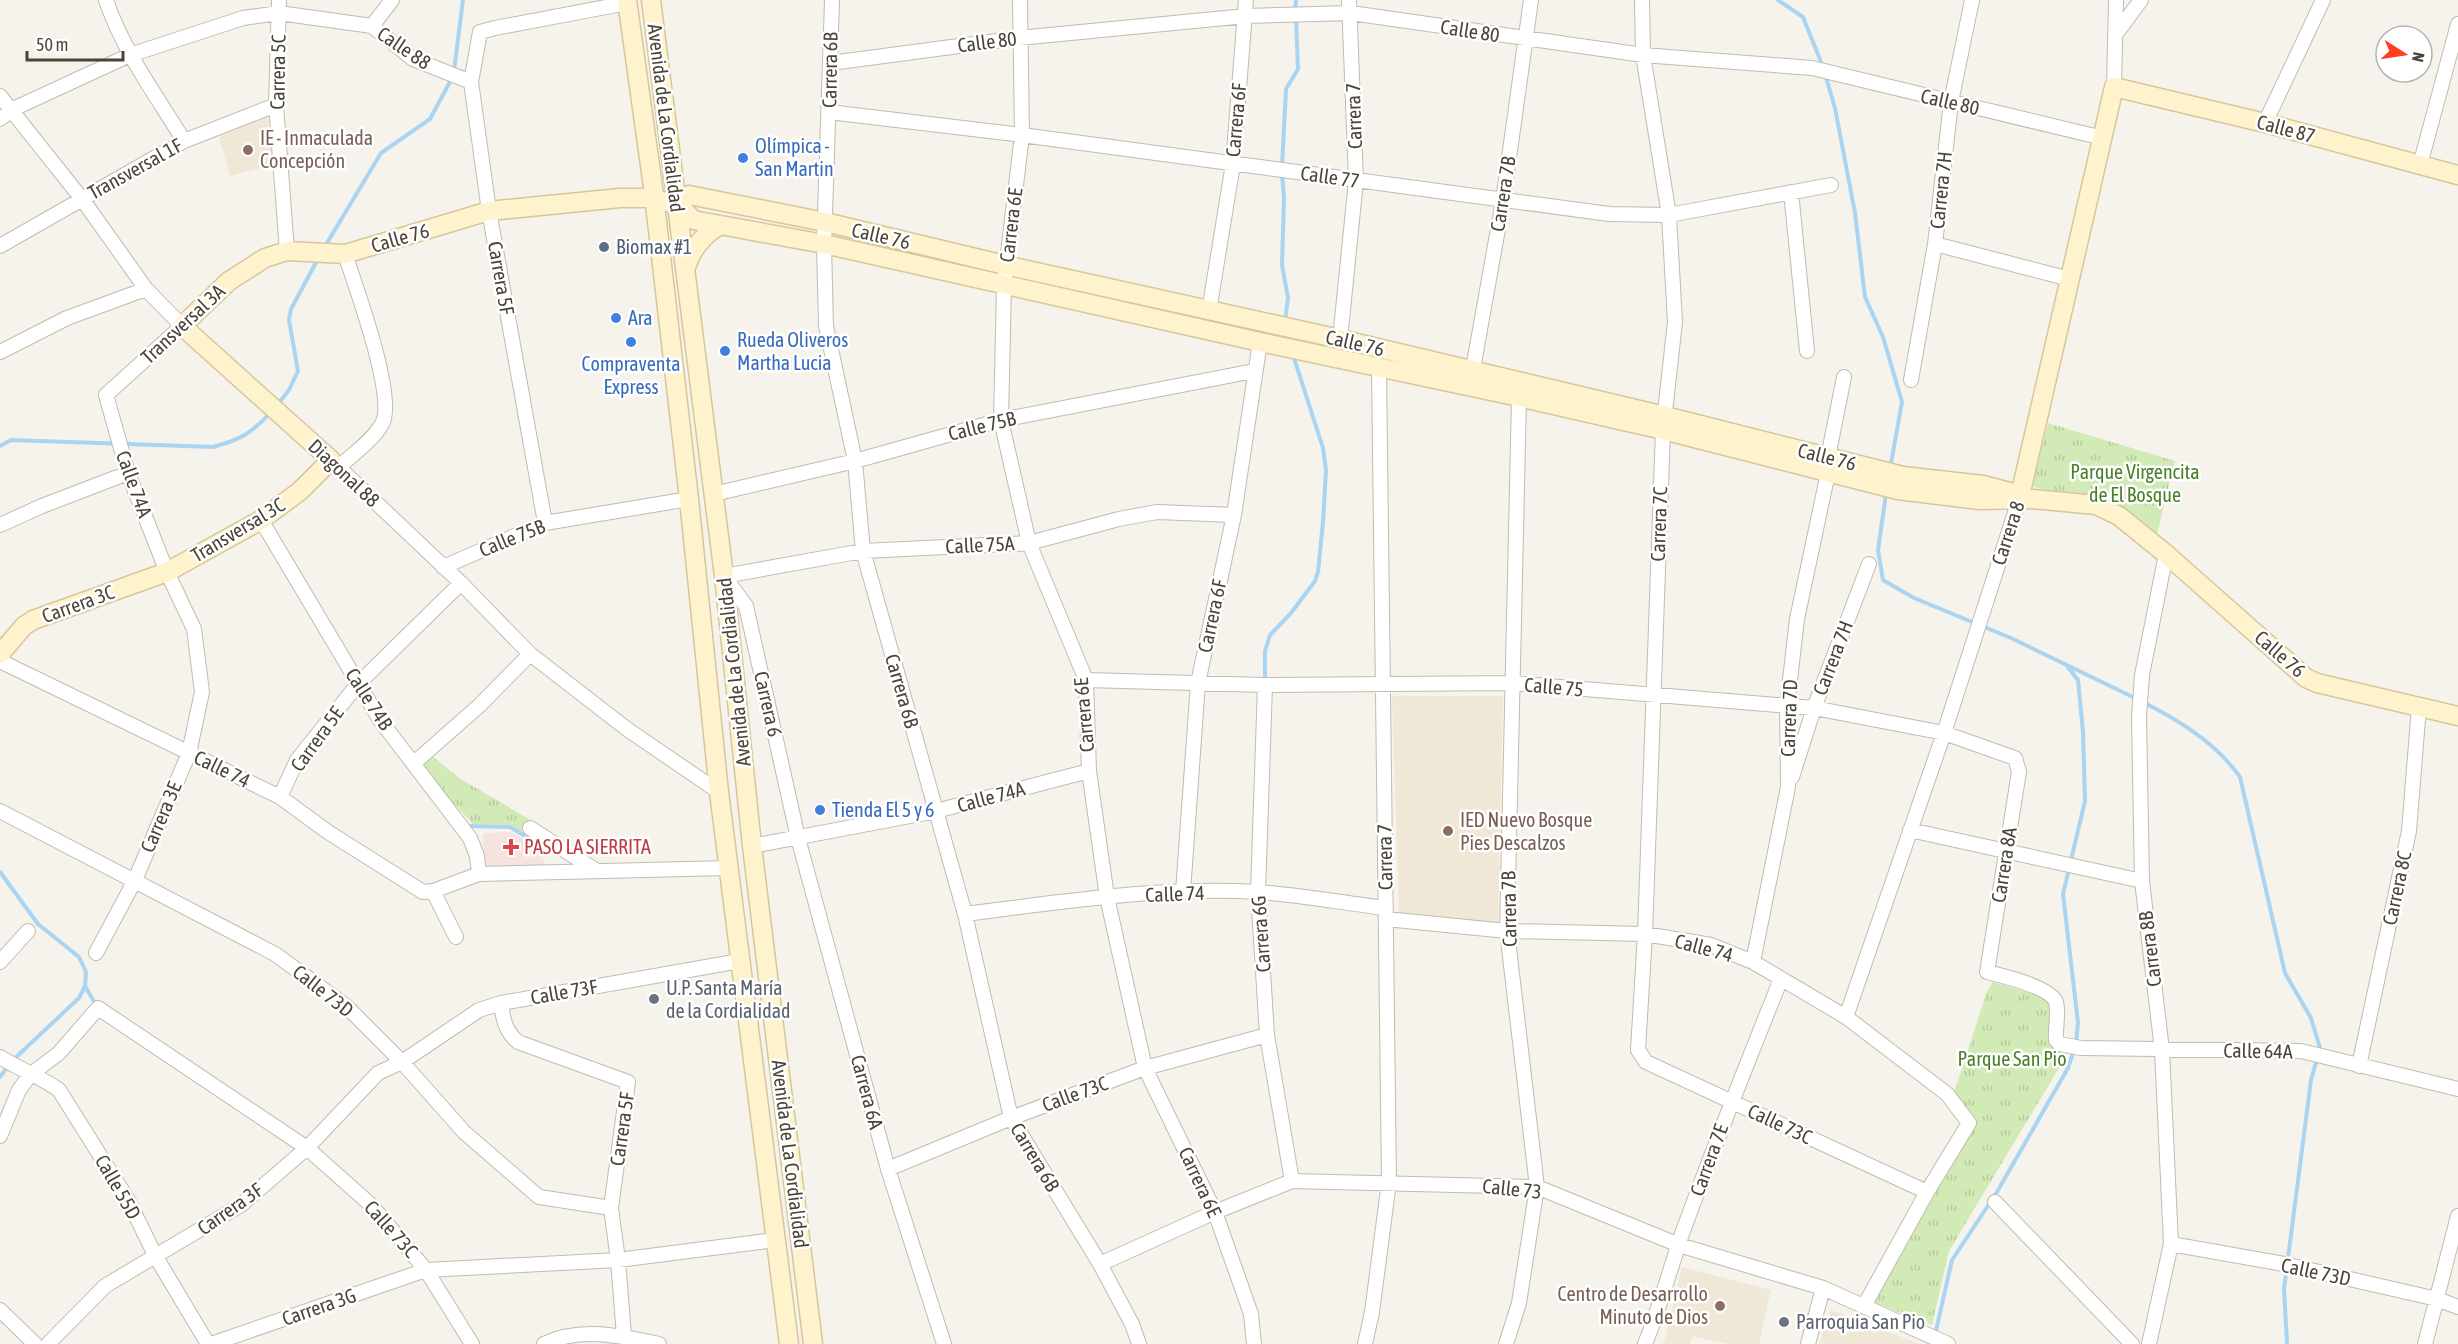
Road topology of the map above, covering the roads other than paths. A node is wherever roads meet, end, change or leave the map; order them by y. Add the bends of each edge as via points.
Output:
1 (106, 0) edge
2 (392, 0) edge
3 (651, 0) edge
4 (832, 0) edge
5 (1020, 0) edge
6 (1246, 0) edge
7 (1532, 0) edge
8 (1642, 0) edge
9 (1972, 0) edge
10 (2116, 0) edge
11 (2141, 0) edge
12 (2323, 0) edge
13 (627, 1) edge
14 (279, 7) edge
15 (1350, 7) edge
16 (1246, 16) junction
17 (2458, 24) edge
18 (372, 26) junction
19 (2115, 35) junction
20 (1019, 38) junction
21 (1526, 40) junction
22 (130, 55) junction
23 (1643, 55) junction
24 (831, 63) junction
25 (471, 82) junction
26 (2114, 87) junction
27 (0, 96) edge
28 (1951, 102) junction
29 (276, 105) junction
30 (13, 109) junction
31 (829, 112) junction
32 (0, 119) edge
33 (2265, 123) junction
34 (1022, 135) junction
35 (2103, 138) junction
36 (184, 141) junction
37 (1233, 164) junction
38 (2420, 165) junction
39 (2458, 175) edge
40 (1356, 181) junction
41 (1831, 185) dead end
42 (1791, 192) junction
43 (82, 199) junction
44 (654, 199) junction
45 (1503, 201) junction
46 (678, 204) junction
47 (489, 211) junction
48 (1669, 214) junction
49 (825, 222) junction
50 (720, 225) junction
51 (824, 244) junction
52 (1935, 244) junction
53 (0, 246) edge
54 (287, 251) junction
55 (339, 254) junction
56 (265, 258) joint
57 (1005, 265) junction
58 (686, 268) junction
59 (2070, 279) junction
60 (1004, 286) junction
61 (146, 289) junction
62 (1209, 311) junction
63 (182, 326) junction
64 (1340, 339) junction
65 (1260, 342) junction
66 (1807, 351) dead end
67 (0, 352) edge
68 (1379, 368) junction
69 (1254, 371) junction
70 (1844, 377) dead end
71 (1471, 380) junction
72 (1911, 380) dead end
73 (106, 395) joint
74 (1519, 397) junction
75 (1001, 420) junction
76 (1664, 423) junction
77 (855, 461) junction
78 (335, 463) junction
79 (1828, 465) junction
80 (128, 473) junction
81 (714, 494) junction
82 (2024, 498) junction
83 (689, 499) junction
84 (1234, 515) junction
85 (261, 520) junction
86 (546, 523) junction
87 (0, 525) edge
88 (1029, 543) junction
89 (863, 551) junction
90 (2166, 554) junction
91 (1869, 564) dead end
92 (442, 567) junction
93 (167, 572) junction
94 (724, 576) junction
95 (461, 583) junction
96 (0, 654) edge
97 (530, 654) junction
98 (0, 661) edge
99 (1086, 680) junction
100 (1198, 683) junction
101 (1513, 683) junction
102 (358, 684) junction
103 (1384, 684) junction
104 (1265, 685) junction
105 (1653, 695) junction
106 (1786, 706) junction
107 (2419, 707) junction
108 (1814, 708) junction
109 (2458, 716) edge
110 (1944, 734) junction
111 (189, 753) junction
112 (2015, 758) joint
113 (414, 763) junction
114 (1089, 771) junction
115 (1788, 787) junction
116 (719, 792) junction
117 (280, 797) junction
118 (0, 811) edge
119 (936, 811) junction
120 (530, 828) dead end
121 (1910, 830) junction
122 (798, 838) junction
123 (752, 846) junction
124 (2006, 851) junction
125 (729, 868) junction
126 (597, 872) junction
127 (479, 874) junction
128 (135, 880) junction
129 (2142, 881) junction
130 (433, 891) junction
131 (1183, 892) junction
132 (1258, 892) junction
133 (1107, 897) junction
134 (965, 914) junction
135 (1386, 914) junction
136 (28, 931) dead end
137 (1507, 931) junction
138 (1645, 934) junction
139 (456, 937) dead end
140 (96, 953) dead end
141 (740, 961) junction
142 (0, 962) edge
143 (1753, 962) junction
144 (1781, 979) junction
145 (501, 1003) junction
146 (1846, 1017) junction
147 (1267, 1035) junction
148 (2056, 1040) joint
149 (1638, 1050) joint
150 (2162, 1050) junction
151 (2, 1058) edge
152 (402, 1062) junction
153 (2359, 1066) junction
154 (1145, 1068) junction
155 (30, 1075) junction
156 (2458, 1089) edge
157 (1731, 1102) junction
158 (1011, 1118) junction
159 (0, 1136) edge
160 (307, 1148) junction
161 (888, 1169) junction
162 (1293, 1181) junction
163 (1389, 1182) junction
164 (1537, 1187) junction
165 (1927, 1192) junction
166 (1995, 1202) dead end
167 (611, 1209) junction
168 (1215, 1212) junction
169 (2458, 1216) edge
170 (775, 1240) junction
171 (2171, 1244) junction
172 (1679, 1245) junction
173 (156, 1257) junction
174 (618, 1260) junction
175 (1100, 1264) junction
176 (426, 1270) junction
177 (1823, 1288) junction
178 (2437, 1299) junction
179 (1864, 1306) junction
180 (2458, 1307) edge
181 (0, 1310) edge
182 (624, 1336) junction
183 (1939, 1339) edge
184 (34, 1344) edge
185 (48, 1344) edge
186 (209, 1344) edge
187 (472, 1344) edge
188 (544, 1344) edge
189 (659, 1344) edge
190 (789, 1344) edge
191 (813, 1344) edge
192 (944, 1344) edge
193 (1139, 1344) edge
194 (1254, 1344) edge
195 (1365, 1344) edge
196 (1506, 1344) edge
197 (1645, 1344) edge
198 (1808, 1344) edge
199 (2132, 1344) edge
200 (2149, 1344) edge
201 (2426, 1344) edge

1 - 22 street
2 - 18 street
3 - 46 street, Avenida de La Cordialidad
4 - 24 street, Carrera 6B
5 - 20 street, Carrera 6E
6 - 16 street, Carrera 6F
7 - 21 street, Carrera 7B
8 - 23 street, Carrera 7C
9 - 28 street, Carrera 7H
10 - 19 street, Carrera 8
11 - 19 street
12 - 33 street
13 - 25 street, Carrera 5F via 480,32
13 - 44 street, Avenida de La Cordialidad
14 - 18 street, Calle 88
14 - 22 street, Calle 88
14 - 29 street, Carrera 5C
15 - 16 street, Calle 80
15 - 21 street, Calle 80
15 - 40 street, Carrera 7
16 - 20 street, Calle 80
16 - 37 street, Carrera 6F
17 - 38 street
18 - 25 street, Calle 88 via 413,59
19 - 26 street, Carrera 8
20 - 24 street, Calle 80
20 - 34 street, Carrera 6E
21 - 23 street, Calle 80
21 - 45 street, Carrera 7B
22 - 30 street, Calle 88
22 - 36 street
23 - 28 street, Calle 80 via 1812,68
23 - 48 street, Carrera 7C
24 - 31 street, Carrera 6B
25 - 47 street, Carrera 5F
26 - 33 street, Calle 87
26 - 35 street, Carrera 8
27 - 30 street
28 - 35 street, Calle 80
28 - 52 street, Carrera 7H
29 - 36 street, Transversal 1F
29 - 54 street, Carrera 5C
30 - 32 street, Calle 88
30 - 43 street, Diagonal 88
31 - 34 street, Calle 77
31 - 49 street, Carrera 6B
33 - 38 street, Calle 87
34 - 37 street, Calle 77
34 - 57 street, Carrera 6E
35 - 59 street, Carrera 8
36 - 43 street, Transversal 1F
37 - 40 street, Calle 77
37 - 62 street, Carrera 6F
38 - 39 street, Calle 87
40 - 45 street, Calle 77
40 - 64 street, Carrera 7
41 - 42 street, Calle 77
42 - 48 street, Calle 77
42 - 66 street
43 - 53 street, Transversal 1F
43 - 61 street, Diagonal 88
44 - 46 street, Calle 76
44 - 47 street, Calle 76 via 620,198
44 - 83 street, Avenida de La Cordialidad
45 - 48 street, Calle 77 via 1609,214
45 - 71 street, Carrera 7B
46 - 49 street, Calle 76 via 689,195
46 - 50 street, Calle 76 via 693,220
46 - 58 street, Avenida de La Cordialidad
47 - 55 street, Calle 76
47 - 86 street, Carrera 5F
48 - 76 street, Carrera 7C via 1675,322
49 - 51 street, Carrera 6B
49 - 57 street, Calle 76
50 - 51 street, Calle 76
50 - 58 street via 695,246
51 - 60 street, Calle 76
51 - 77 street, Carrera 6B via 826,326
52 - 59 street
52 - 72 street, Carrera 7H
54 - 55 street, Calle 76
54 - 56 street, Calle 76
55 - 78 street, Transversal 3C via 372,334 386,406 383,424
56 - 63 street, Transversal 3A via 230,281
57 - 60 street, Carrera 6E
57 - 62 street, Calle 76
58 - 81 street, Avenida de La Cordialidad
59 - 82 street, Carrera 8
60 - 65 street, Calle 76
60 - 75 street, Carrera 6E
61 - 63 street, Diagonal 88
61 - 67 street via 67,318
62 - 64 street, Calle 76
63 - 73 street, Transversal 3A
63 - 78 street, Diagonal 88
64 - 71 street, Calle 76
65 - 68 street, Calle 76
65 - 69 street, Carrera 6F
68 - 71 street, Calle 76
68 - 103 street, Carrera 7
69 - 75 street, Calle 75B
69 - 84 street, Carrera 6F
70 - 79 street, Carrera 7D
71 - 74 street, Calle 76
71 - 76 street, Calle 76
73 - 80 street, Calle 74A
74 - 76 street, Calle 76
74 - 101 street, Carrera 7B
75 - 77 street, Calle 75B
75 - 88 street, Carrera 6E
76 - 79 street, Calle 76
76 - 105 street, Carrera 7C
77 - 81 street, Calle 75B
77 - 89 street, Carrera 6B
78 - 85 street, Transversal 3C
78 - 92 street, Diagonal 88
79 - 82 street, Calle 76 via 1901,483 1983,485
79 - 106 street, Carrera 7D via 1797,619
80 - 87 street
80 - 93 street, Calle 74A
81 - 94 street, Avenida de La Cordialidad
82 - 90 street, Calle 76 via 2096,505 2119,516
82 - 110 street, Carrera 8
83 - 86 street, Calle 75B
83 - 116 street, Avenida de La Cordialidad
84 - 88 street, Calle 75A via 1157,512
84 - 100 street, Carrera 6F
85 - 93 street, Transversal 3C
85 - 102 street, Calle 74B
86 - 92 street, Calle 75B
88 - 89 street, Calle 75A
88 - 99 street, Carrera 6E
89 - 94 street, Calle 75A
89 - 119 street, Carrera 6B
90 - 107 street, Calle 76 via 2306,678
90 - 129 street, Carrera 8B via 2142,675
91 - 108 street, Carrera 7H
92 - 95 street, Diagonal 88
93 - 96 street, Carrera 3C via 33,620
93 - 111 street, Carrera 3E via 194,630 202,692
94 - 122 street, Carrera 6 via 746,606
94 - 123 street, Avenida de La Cordialidad
95 - 97 street, Diagonal 88
95 - 102 street, Carrera 5E
97 - 113 street
97 - 116 street, Diagonal 88 via 627,729
98 - 111 street, Calle 74
99 - 100 street, Calle 75
99 - 114 street, Carrera 6E
100 - 104 street, Calle 75
100 - 131 street, Carrera 6F
101 - 103 street, Calle 75
101 - 105 street, Calle 75
101 - 137 street, Carrera 7B
102 - 113 street, Calle 74B
102 - 117 street, Carrera 5E via 297,760
103 - 104 street, Calle 75
103 - 135 street, Carrera 7
104 - 132 street, Carrera 6G
105 - 106 street, Calle 75
105 - 138 street, Carrera 7C
106 - 108 street, Calle 75
106 - 115 street, Carrera 7D
107 - 109 street, Calle 76
107 - 153 street, Carrera 8C via 2409,831
108 - 110 street, Calle 75
108 - 115 street, Carrera 7H
110 - 112 street, Calle 75
110 - 121 street, Carrera 8
111 - 117 street, Calle 74
111 - 128 street, Carrera 3E
112 - 124 street, Carrera 8A via 2019,772
113 - 127 street, Calle 74B via 470,838
114 - 119 street, Calle 74A
114 - 133 street, Carrera 6E
115 - 143 street, Carrera 7D
116 - 125 street, Avenida de La Cordialidad
117 - 130 street, Calle 74 via 416,889
118 - 128 street, Calle 73D
119 - 122 street, Calle 74A
119 - 134 street, Carrera 6B
120 - 126 street
121 - 124 street
121 - 146 street, Carrera 8
122 - 123 street, Calle 74A
122 - 161 street, Carrera 6A
123 - 191 street, Avenida de La Cordialidad
124 - 129 street
124 - 148 street, Carrera 8A via 1987,972 2053,997
125 - 126 street
125 - 141 street, Avenida de La Cordialidad
126 - 127 street
127 - 130 street
128 - 140 street, Carrera 3E
128 - 152 street, Calle 73D via 276,954 346,1006
129 - 150 street, Carrera 8B
130 - 139 street
131 - 132 street, Calle 74
131 - 133 street, Calle 74
132 - 135 street, Calle 74
132 - 147 street, Carrera 6G
133 - 134 street, Calle 74
133 - 154 street, Carrera 6E
134 - 158 street, Carrera 6B
135 - 137 street, Calle 74
135 - 163 street, Carrera 7
136 - 142 street
137 - 138 street, Calle 74
137 - 164 street, Carrera 7B
138 - 143 street, Calle 74 via 1712,945
138 - 149 street, Carrera 7C
141 - 145 street, Calle 73F
141 - 170 street, Avenida de La Cordialidad
143 - 144 street, Calle 74
144 - 146 street, Calle 74
144 - 157 street, Carrera 7E
145 - 152 street, Calle 73F via 479,1010
145 - 167 street, Carrera 5F via 509,1034 518,1042 628,1082
146 - 165 street, Calle 74 via 1947,1094 1969,1120
147 - 154 street, Calle 73C
147 - 162 street, Carrera 6G
148 - 150 street, Calle 64A via 2076,1047
149 - 157 street, Calle 73C via 1646,1062
150 - 153 street, Calle 64A via 2301,1051
150 - 171 street, Carrera 8B
151 - 155 street, Calle 55D
152 - 160 street, Carrera 3F via 378,1073
152 - 167 street, Calle 73D via 464,1132 539,1197
153 - 156 street, Calle 64A
154 - 158 street, Calle 73C
154 - 168 street, Carrera 6E
155 - 159 street via 19,1090
155 - 160 street, Calle 73C via 59,1053 98,1008
155 - 173 street, Calle 55D via 59,1090 128,1200
157 - 165 street, Calle 73C
157 - 172 street, Carrera 7E
158 - 161 street, Calle 73C
158 - 175 street, Carrera 6B
160 - 173 street, Carrera 3F via 241,1205
160 - 176 street, Calle 73C via 371,1205
161 - 192 street, Carrera 6A
162 - 163 street, Calle 73
162 - 168 street, Calle 73
163 - 164 street, Calle 73
163 - 195 street, Carrera 7
164 - 172 street, Calle 73
164 - 196 street, Carrera 7B via 1520,1303
165 - 179 street
166 - 199 street
167 - 174 street, Carrera 5F
168 - 175 street, Calle 73
168 - 194 street, Carrera 6E via 1251,1314
169 - 178 street
170 - 174 street, Calle 73C
170 - 190 street, Avenida de La Cordialidad
171 - 178 street, Calle 73D via 2289,1265
171 - 200 street, Carrera 8B
172 - 177 street, Calle 73
172 - 197 street, Carrera 7E
173 - 185 street, Carrera 3F via 105,1286
173 - 186 street, Calle 55D
174 - 176 street, Calle 73C
174 - 182 street, Carrera 5F
175 - 193 street, Carrera 6B
176 - 186 street, Carrera 3G
176 - 187 street
177 - 179 street, Calle 73
177 - 198 street
178 - 180 street, Calle 73D
178 - 201 street
179 - 183 street, Calle 73
181 - 184 street
182 - 188 street via 575,1334
182 - 189 street

